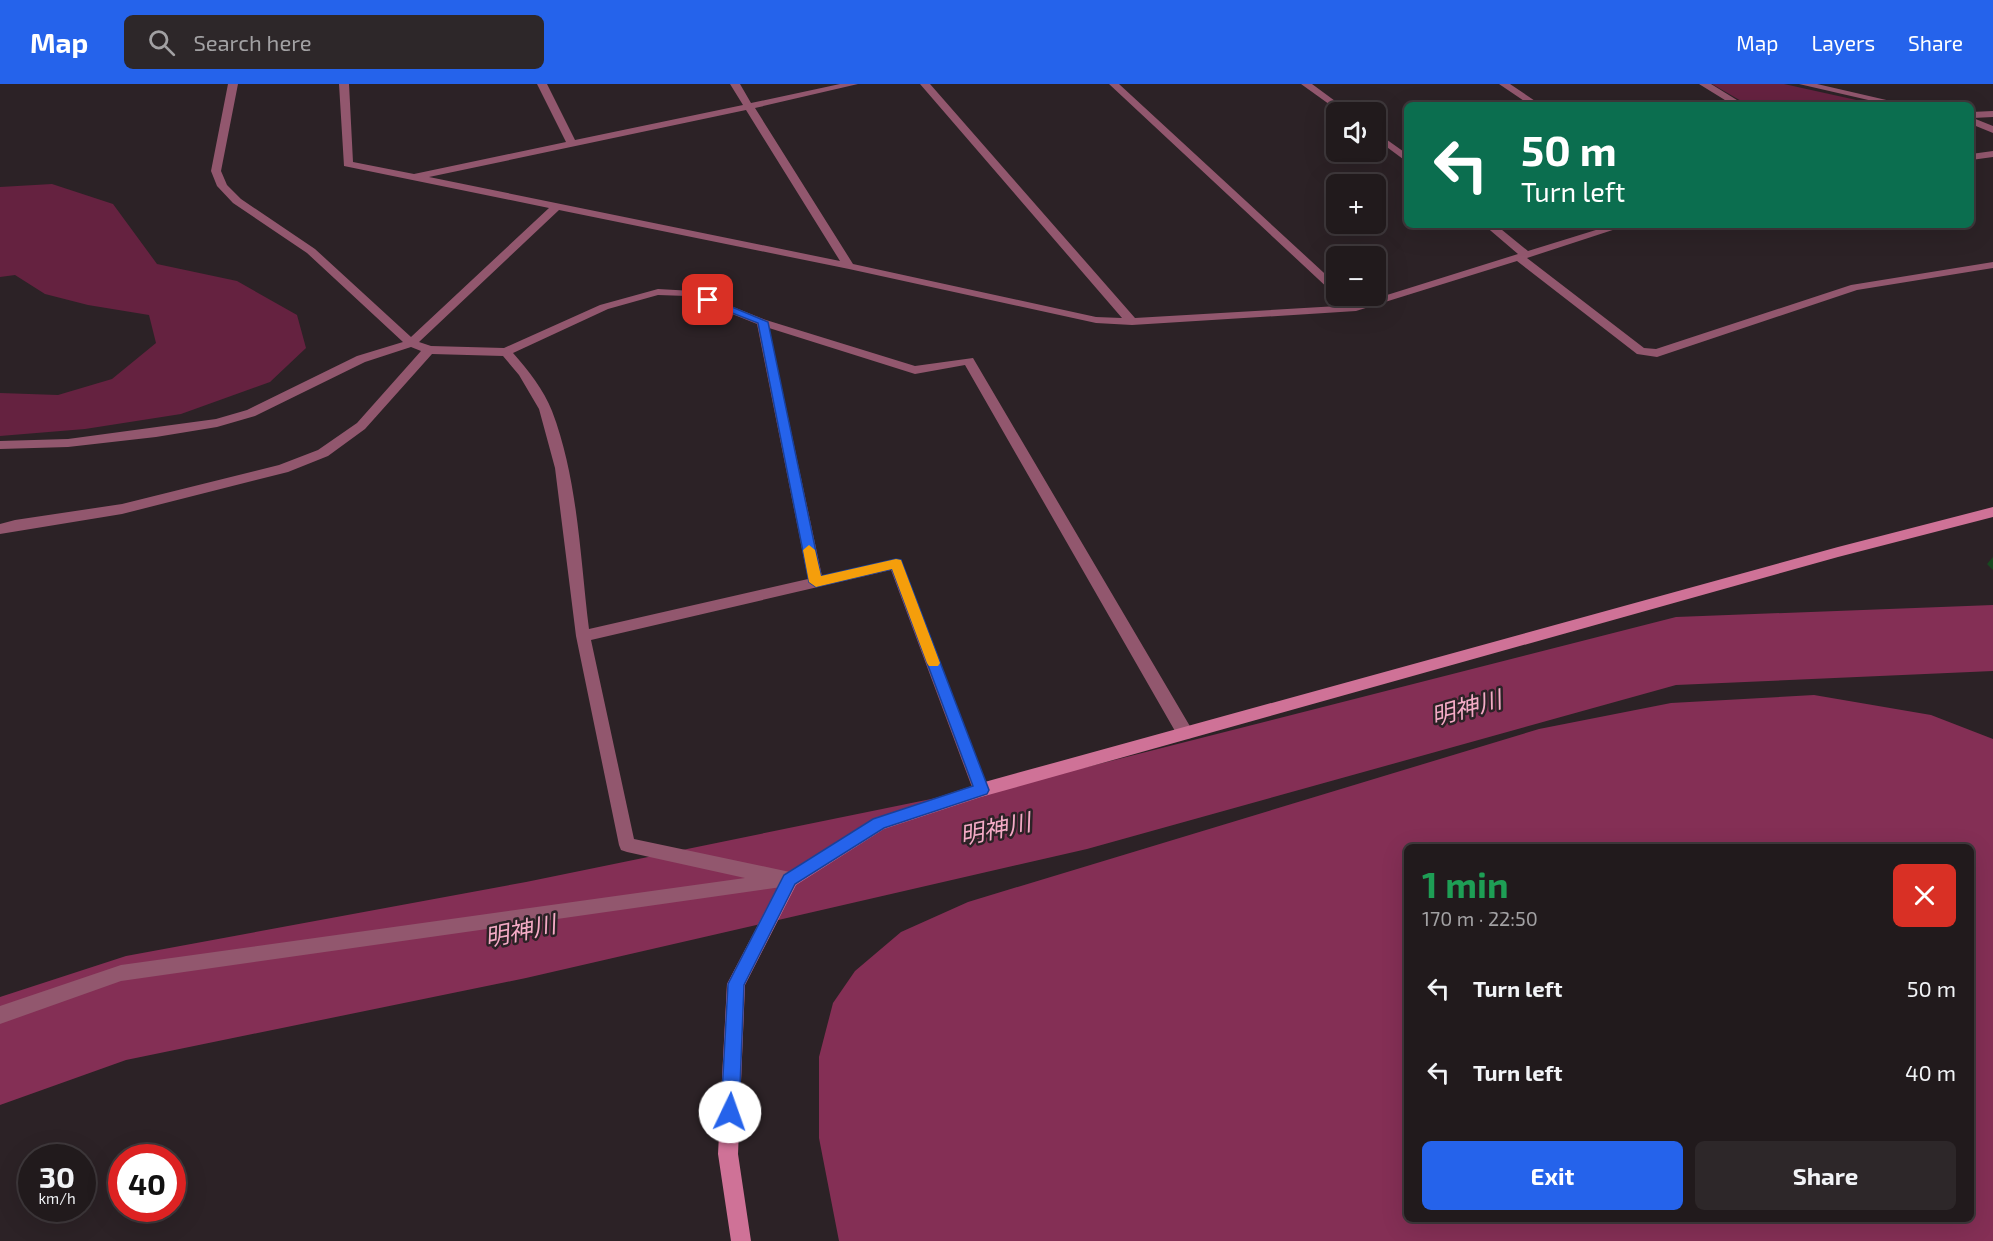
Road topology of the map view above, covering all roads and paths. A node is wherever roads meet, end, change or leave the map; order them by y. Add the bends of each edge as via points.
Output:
1 (233, 84) edge
2 (344, 84) edge
3 (542, 84) edge
4 (735, 84) edge
5 (853, 84) edge
6 (925, 84) edge
7 (1114, 84) edge
8 (1306, 84) edge
9 (1504, 84) edge
10 (1704, 84) edge
11 (1804, 84) edge
12 (1331, 102) edge
13 (1531, 102) edge
14 (1735, 102) edge
15 (1889, 102) edge
16 (750, 106) junction
17 (1993, 114) edge
18 (1974, 115) edge
19 (1974, 121) edge
20 (1993, 130) edge
21 (571, 143) junction
22 (1386, 143) edge
23 (1993, 154) edge
24 (1404, 157) edge
25 (1974, 157) edge
26 (411, 178) junction
27 (555, 208) junction
28 (1492, 228) edge
29 (1613, 228) edge
30 (1522, 256) junction
31 (1993, 265) edge
32 (849, 266) junction
33 (1326, 281) edge
34 (1356, 308) joint
35 (762, 322) junction
36 (1132, 322) junction
37 (411, 343) junction
38 (429, 350) junction
39 (506, 352) junction
40 (0, 445) edge
41 (1993, 512) edge
42 (0, 529) edge
43 (816, 582) junction
44 (584, 636) junction
45 (1185, 733) junction
46 (981, 790) junction
47 (790, 879) junction
48 (0, 1015) edge
49 (741, 1241) edge

1 - 37 street via 216,171 222,186 237,201 311,251
2 - 26 street via 348,164
3 - 21 street
4 - 16 street
5 - 16 street
6 - 36 street
7 - 33 street
8 - 12 street
9 - 13 street
10 - 14 street
11 - 15 street
16 - 21 street
16 - 32 street
17 - 18 street
19 - 20 street
21 - 26 street
22 - 24 street
23 - 25 street
26 - 27 street
27 - 32 street
27 - 37 street
28 - 30 street
29 - 30 street
30 - 31 street via 1641,351 1657,353 1855,287
30 - 34 street
32 - 36 street via 1096,320
34 - 36 street
35 - 39 street via 689,293 658,292 604,307
35 - 43 street
35 - 45 street via 915,370 969,361
37 - 38 street
37 - 40 street via 361,359 251,413 217,423 68,443
38 - 39 street
38 - 42 street via 361,426 323,453 283,469 122,509
39 - 44 street via 545,409 562,468
41 - 45 street
43 - 44 street
43 - 46 street via 896,564
44 - 47 street via 627,845
45 - 46 street
46 - 47 street via 879,824
47 - 48 street via 121,973
47 - 49 street via 736,984 728,1154

